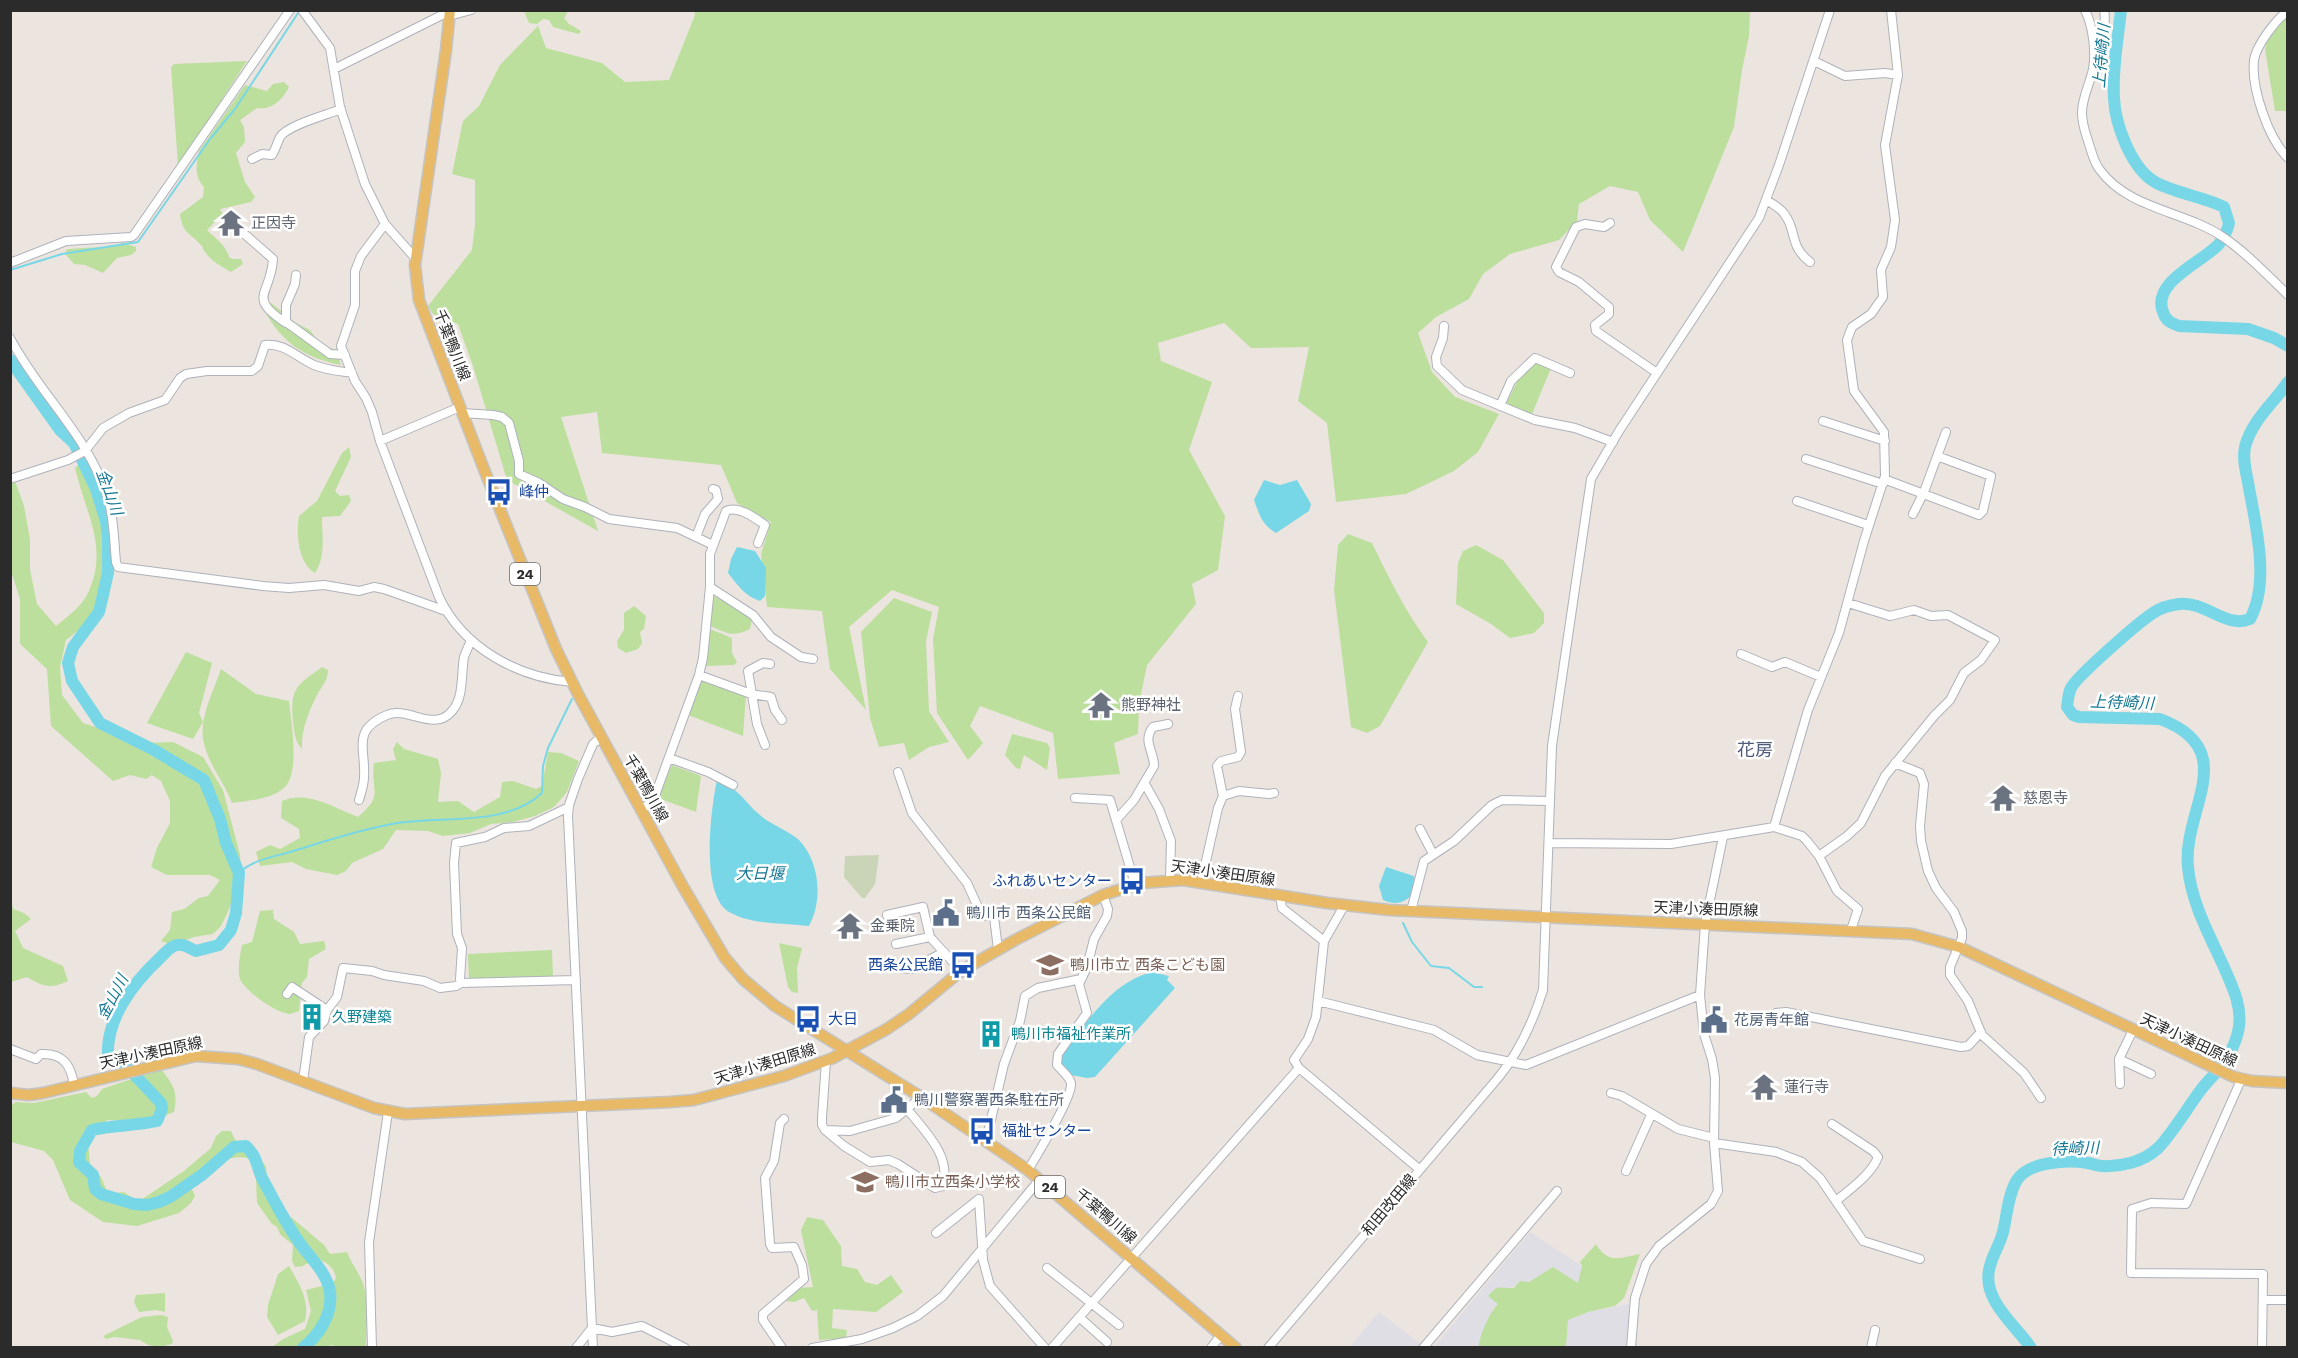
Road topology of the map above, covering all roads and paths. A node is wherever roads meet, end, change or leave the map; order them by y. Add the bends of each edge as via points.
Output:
1 (290, 10) edge
2 (302, 10) edge
3 (471, 10) edge
4 (1830, 10) edge
5 (1891, 10) edge
6 (2085, 10) edge
7 (2104, 10) edge
8 (2288, 11) edge
9 (450, 13) edge
10 (2094, 52) junction
11 (1814, 61) junction
12 (334, 69) junction
13 (1898, 75) junction
14 (341, 109) junction
15 (2288, 158) edge
16 (252, 159) dead end
17 (1766, 200) junction
18 (1610, 223) dead end
19 (385, 224) junction
20 (241, 231) dead end
21 (416, 259) junction
22 (1810, 262) dead end
23 (10, 263) edge
24 (296, 275) dead end
25 (2288, 296) edge
26 (286, 323) junction
27 (1444, 326) dead end
28 (10, 338) edge
29 (345, 355) junction
30 (351, 373) junction
31 (1570, 373) dead end
32 (1657, 373) junction
33 (1500, 406) junction
34 (461, 410) junction
35 (1823, 421) dead end
36 (1946, 432) dead end
37 (380, 441) junction
38 (1885, 441) junction
39 (1612, 442) junction
40 (86, 450) junction
41 (1937, 456) junction
42 (1806, 459) dead end
43 (10, 479) edge
44 (1884, 481) junction
45 (713, 489) dead end
46 (1923, 494) junction
47 (1797, 501) dead end
48 (1913, 514) dead end
49 (1869, 525) junction
50 (696, 537) junction
51 (758, 543) dead end
52 (713, 545) junction
53 (710, 587) junction
54 (1848, 603) junction
55 (446, 611) junction
56 (471, 640) junction
57 (1741, 654) dead end
58 (813, 659) dead end
59 (770, 664) dead end
60 (699, 675) junction
61 (1821, 677) junction
62 (573, 682) junction
63 (751, 694) junction
64 (1238, 696) dead end
65 (782, 720) dead end
66 (1168, 724) dead end
67 (601, 736) junction
68 (765, 745) dead end
69 (669, 758) junction
70 (1895, 763) junction
71 (898, 772) dead end
72 (1145, 784) junction
73 (733, 785) dead end
74 (1274, 793) dead end
75 (1223, 796) junction
76 (1075, 798) dead end
77 (359, 800) dead end
78 (1549, 801) junction
79 (569, 807) junction
80 (641, 810) junction
81 (1116, 820) junction
82 (1774, 827) junction
83 (1420, 829) dead end
84 (1723, 837) junction
85 (1549, 843) junction
86 (1433, 854) junction
87 (1819, 856) junction
88 (1170, 880) junction
89 (1201, 883) junction
90 (1135, 884) junction
91 (1103, 895) junction
92 (1280, 896) junction
93 (1344, 906) junction
94 (1411, 911) junction
95 (887, 915) dead end
96 (1545, 916) junction
97 (1706, 924) junction
98 (1851, 930) junction
99 (930, 937) junction
100 (1324, 941) junction
101 (896, 944) dead end
102 (1959, 947) junction
103 (998, 949) junction
104 (944, 952) junction
105 (890, 967) dead end
106 (961, 971) junction
107 (1081, 979) junction
108 (576, 980) junction
109 (461, 983) junction
110 (287, 994) dead end
111 (1700, 995) junction
112 (1318, 1000) junction
113 (327, 1010) junction
114 (1776, 1013) dead end
115 (2133, 1030) junction
116 (1981, 1032) junction
117 (10, 1049) edge
118 (845, 1052) junction
119 (2119, 1059) junction
120 (826, 1061) junction
121 (1510, 1062) junction
122 (1299, 1068) junction
123 (2151, 1074) dead end
124 (2241, 1080) junction
125 (303, 1081) junction
126 (2288, 1083) edge
127 (2120, 1084) dead end
128 (74, 1085) junction
129 (10, 1093) edge
130 (1611, 1093) dead end
131 (921, 1097) junction
132 (2041, 1098) dead end
133 (580, 1107) junction
134 (908, 1110) junction
135 (388, 1112) junction
136 (1652, 1115) junction
137 (784, 1119) dead end
138 (1832, 1124) dead end
139 (825, 1130) junction
140 (1714, 1140) junction
141 (986, 1141) junction
142 (1419, 1169) junction
143 (1028, 1170) junction
144 (1626, 1171) dead end
145 (1040, 1179) junction
146 (1557, 1191) dead end
147 (1836, 1201) junction
148 (936, 1233) dead end
149 (982, 1250) junction
150 (1131, 1257) junction
151 (1920, 1259) dead end
152 (1047, 1268) dead end
153 (2263, 1300) junction
154 (2288, 1300) edge
155 (1091, 1303) junction
156 (1079, 1317) junction
157 (1119, 1325) dead end
158 (592, 1328) junction
159 (1875, 1330) dead end
160 (1221, 1335) junction
161 (1107, 1342) dead end
162 (372, 1347) edge
163 (576, 1347) edge
164 (593, 1347) edge
165 (685, 1347) edge
166 (782, 1347) edge
167 (812, 1347) edge
168 (1045, 1347) edge
169 (1052, 1347) edge
170 (1211, 1347) edge
171 (1236, 1347) edge
172 (1268, 1347) edge
173 (1423, 1347) edge
174 (1631, 1347) edge
175 (1871, 1347) edge
176 (2262, 1347) edge

1 - 23 street via 134,235 66,241
2 - 12 street via 330,48
3 - 9 street
4 - 11 street, 和田改田線
5 - 13 street
6 - 10 street
7 - 10 street via 2106,20
8 - 15 street via 2264,37 2254,58 2255,89 2269,128
9 - 12 street
9 - 21 main road, 千葉鴨川線 / 24
10 - 25 street via 2082,112 2098,168 2129,195 2222,236
11 - 13 street via 1845,76
11 - 17 street, 和田改田線
12 - 14 street
13 - 38 street via 1885,145 1895,220 1891,247 1881,270 1883,297 1871,314 1852,327 1847,340 1854,391 1884,432
14 - 16 street via 293,127 280,137 272,155
14 - 19 street via 365,184
17 - 22 street via 1787,217 1797,248
17 - 32 street, 和田改田線 via 1759,218
18 - 32 street via 1604,227 1576,226 1556,267 1609,307 1609,314 1595,325 1596,331
19 - 21 street
19 - 29 street via 361,256 355,271 355,305 341,346
20 - 26 street via 273,259 262,298 265,307
21 - 34 main road, 千葉鴨川線 / 24 via 419,300
24 - 26 street via 286,305
26 - 29 street via 330,354
27 - 33 street via 1437,366 1462,390
28 - 40 street
29 - 30 street
30 - 37 street via 366,398
30 - 40 street via 313,365 276,344 266,345 252,371 186,374 165,400 103,428
31 - 33 street via 1535,358 1511,381
32 - 39 street, 和田改田線
33 - 39 street
34 - 37 street
34 - 50 street via 502,417 509,423 519,474 563,499 609,519 677,528
34 - 62 main road, 千葉鴨川線 / 24 via 549,633
35 - 38 street
36 - 41 street
37 - 55 street
38 - 44 street
39 - 78 street, 和田改田線 via 1591,478 1552,746
40 - 43 street
40 - 55 street via 109,500 116,562 122,569 289,588 324,585 359,591 374,587
41 - 46 street
41 - 46 street via 1991,476 1983,511 1979,515
42 - 44 street
44 - 46 street
44 - 49 street
45 - 50 street via 718,499 705,514
46 - 48 street
47 - 49 street
49 - 54 street
50 - 52 street
51 - 52 street via 765,525 731,509 722,519
52 - 53 street
53 - 58 street via 745,608 771,637 801,657
53 - 60 street
54 - 61 street
54 - 70 street via 1890,615 1914,610 1931,616 1947,615 1995,640 1981,660 1964,673 1950,699
55 - 56 street
56 - 62 street via 516,669
56 - 77 street via 458,702 452,712 429,721 397,712 378,720 363,735 364,778
57 - 61 street via 1772,667 1785,662
59 - 63 street via 763,663 748,671
60 - 63 street
60 - 69 street
61 - 82 street
62 - 67 main road, 千葉鴨川線 / 24
63 - 65 street via 771,697
63 - 68 street
64 - 75 street via 1235,709 1241,752 1217,766
66 - 72 street via 1153,727 1149,732 1154,766
67 - 79 street via 593,744
67 - 80 main road, 千葉鴨川線 / 24
69 - 73 street
69 - 80 street via 653,801
70 - 87 street via 1861,823
70 - 102 street via 1923,776 1921,841 1928,871 1962,931
71 - 103 street via 912,813 922,829 967,883 982,916 993,917
72 - 81 street
72 - 88 street via 1171,841
74 - 75 street via 1239,791
75 - 89 street
76 - 81 street via 1110,800
78 - 85 street, 和田改田線
78 - 86 street via 1502,800
79 - 108 street
79 - 109 street via 529,826 504,828 454,845
80 - 118 main road, 千葉鴨川線 / 24 via 707,930 734,968 775,1006
81 - 90 street
82 - 84 street
82 - 87 street via 1802,836
83 - 86 street
84 - 85 street via 1671,844
84 - 97 street
85 - 96 street, 和田改田線
86 - 94 street via 1424,861
87 - 98 street via 1837,891 1858,909
88 - 89 main road, 天津小湊田原線
88 - 90 main road, 天津小湊田原線
89 - 92 main road, 天津小湊田原線
90 - 91 main road, 天津小湊田原線
91 - 103 main road, 天津小湊田原線
91 - 107 street via 1107,916 1094,939
92 - 93 main road, 天津小湊田原線
92 - 100 street via 1282,908
93 - 94 main road, 天津小湊田原線
93 - 100 street
94 - 96 main road, 天津小湊田原線
95 - 99 street via 923,907
96 - 97 main road, 天津小湊田原線
96 - 121 street, 和田改田線 via 1543,990 1534,1018
97 - 98 main road, 天津小湊田原線
97 - 111 street
98 - 102 main road, 天津小湊田原線 via 1912,934
99 - 101 street
99 - 104 street
100 - 112 street
102 - 115 main road, 天津小湊田原線
102 - 116 street via 1950,975 1968,1001
103 - 106 main road, 天津小湊田原線
104 - 105 street via 912,969
104 - 106 street
106 - 118 main road, 天津小湊田原線 via 901,1020
107 - 141 street via 1038,988 1025,996
107 - 143 street via 1087,1012 1057,1059 1057,1065 1072,1083
108 - 109 street
108 - 133 street
109 - 113 street via 440,988 424,981 343,968 337,997
110 - 113 street via 292,987
111 - 121 street via 1526,1065
111 - 140 street via 1704,1034 1714,1067
112 - 121 street via 1434,1030 1477,1055
112 - 122 street via 1308,1039 1294,1060
113 - 125 street via 324,1021 309,1037
114 - 116 street via 1961,1047 1968,1046
115 - 119 street
115 - 124 main road, 天津小湊田原線
116 - 132 street via 2024,1073
117 - 128 street via 36,1059 41,1053 61,1057 69,1065
118 - 120 main road, 天津小湊田原線
118 - 131 main road, 千葉鴨川線 / 24
119 - 123 street
119 - 127 street
120 - 133 main road, 天津小湊田原線 via 694,1100
120 - 139 street via 822,1118
121 - 142 street, 和田改田線
122 - 142 street
122 - 150 street
124 - 126 main road, 天津小湊田原線
124 - 153 street via 2186,1204 2151,1203 2132,1209 2131,1273 2263,1274
125 - 128 main road, 天津小湊田原線 via 238,1059 196,1056
125 - 135 main road, 天津小湊田原線
128 - 129 main road, 天津小湊田原線 via 36,1094
130 - 136 street
131 - 134 street
131 - 141 main road, 千葉鴨川線 / 24
133 - 135 main road, 天津小湊田原線
133 - 158 street
134 - 139 street via 897,1118 850,1131
134 - 139 street via 941,1152 943,1186 935,1188 889,1160 870,1162
135 - 162 street via 369,1242
136 - 140 street via 1678,1129
136 - 144 street
137 - 166 street via 774,1161 765,1178 770,1244 772,1248 794,1247 804,1279 762,1314
138 - 147 street via 1878,1157 1857,1184
140 - 147 street via 1793,1157 1816,1173
140 - 174 street via 1718,1194 1654,1251 1646,1264 1635,1298
141 - 143 main road, 千葉鴨川線 / 24
142 - 172 street, 和田改田線
143 - 145 main road, 千葉鴨川線 / 24
145 - 149 street
145 - 150 main road, 千葉鴨川線 / 24
146 - 173 street
147 - 151 street via 1863,1241
148 - 149 street via 979,1199
149 - 167 street via 943,1296 917,1316 862,1339
149 - 168 street via 990,1286
150 - 155 street
150 - 160 main road, 千葉鴨川線 / 24
152 - 155 street
153 - 154 street
153 - 176 street
155 - 156 street
155 - 157 street
156 - 161 street
156 - 169 street
158 - 163 street
158 - 164 street
158 - 165 street via 612,1332 642,1326
159 - 175 street
160 - 170 street
160 - 171 main road, 千葉鴨川線 / 24

